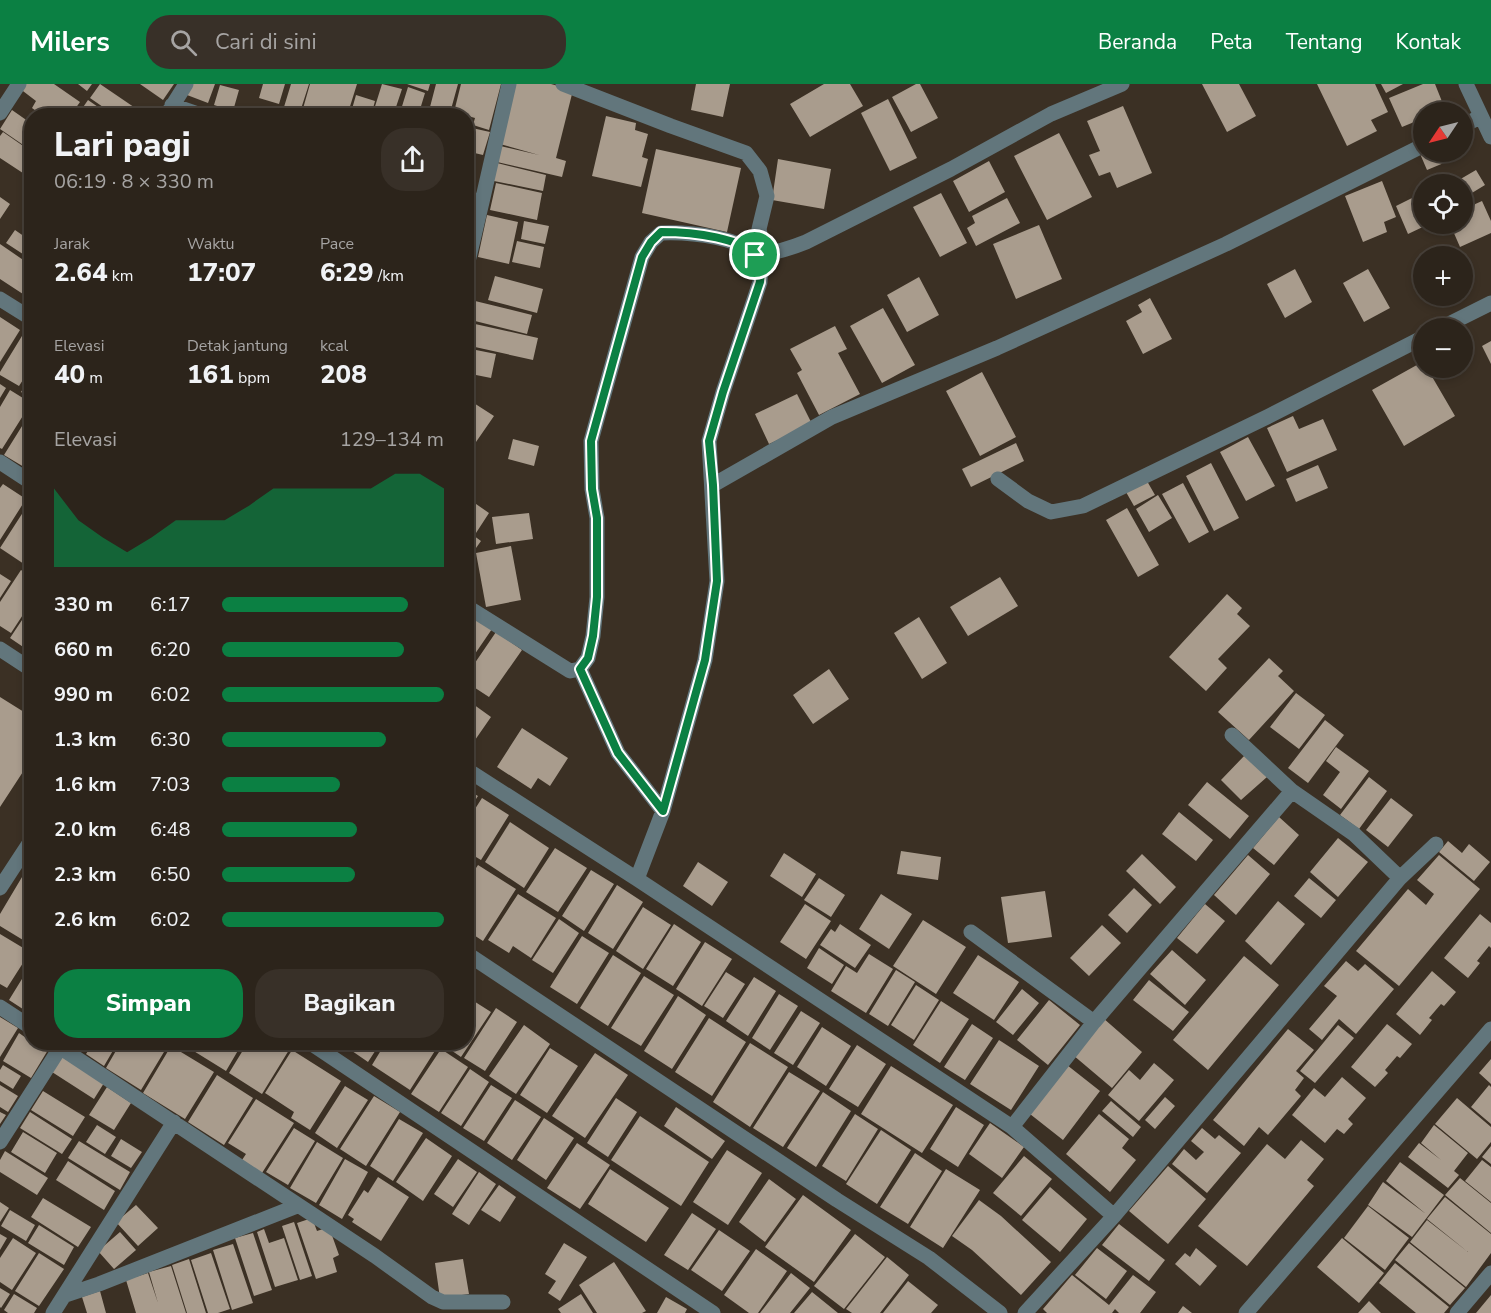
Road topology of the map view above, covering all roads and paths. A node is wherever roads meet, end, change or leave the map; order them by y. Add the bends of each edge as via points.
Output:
1 (19, 84) edge
2 (186, 84) edge
3 (509, 84) edge
4 (563, 84) edge
5 (1122, 84) edge
6 (1466, 84) edge
7 (170, 108) edge
8 (0, 113) edge
9 (1480, 117) junction
10 (1473, 120) edge
11 (1491, 137) edge
12 (1413, 150) edge
13 (474, 200) edge
14 (482, 202) junction
15 (474, 236) edge
16 (762, 255) junction
17 (0, 299) edge
18 (1491, 303) edge
19 (24, 313) edge
20 (1461, 318) edge
21 (1413, 343) edge
22 (0, 462) edge
23 (24, 478) edge
24 (998, 479) dead end
25 (713, 485) junction
26 (474, 611) edge
27 (0, 649) edge
28 (24, 665) edge
29 (580, 669) junction
30 (1232, 735) dead end
31 (474, 774) edge
32 (1292, 791) junction
33 (663, 811) junction
34 (1436, 844) dead end
35 (24, 860) edge
36 (1400, 878) junction
37 (637, 879) junction
38 (0, 888) edge
39 (971, 932) dead end
40 (474, 958) edge
41 (0, 1007) edge
42 (1094, 1022) junction
43 (24, 1023) edge
44 (1491, 1029) edge
45 (53, 1050) edge
46 (64, 1050) edge
47 (321, 1050) edge
48 (174, 1122) junction
49 (1012, 1126) junction
50 (0, 1142) edge
51 (297, 1206) junction
52 (1114, 1216) junction
53 (1491, 1273) edge
54 (66, 1295) junction
55 (503, 1302) dead end
56 (53, 1313) edge
57 (713, 1313) edge
58 (1000, 1313) edge
59 (1025, 1313) edge
60 (1246, 1313) edge
61 (1457, 1313) edge

1 - 8 street
2 - 7 street
3 - 14 street
4 - 16 street via 746,153 760,171 767,196 759,229
5 - 16 street via 1052,114 806,242
6 - 9 street
9 - 10 street
9 - 11 street
12 - 25 street via 1226,244 997,348 832,417
13 - 14 street
14 - 15 street
16 - 25 street via 760,282 709,441
16 - 29 street via 739,243 683,232 661,232 642,257 591,441 597,518 597,597 588,658
17 - 19 street
18 - 20 street
21 - 24 street via 1083,506 1051,512
22 - 23 street
25 - 33 street via 717,581 705,660
26 - 29 street via 570,671
27 - 28 street
29 - 33 street via 618,753
30 - 32 street
31 - 37 street
32 - 36 street via 1354,834
32 - 42 street
33 - 37 street
34 - 36 street
35 - 38 street
36 - 52 street
37 - 49 street
39 - 42 street
40 - 58 street via 929,1258
41 - 43 street
42 - 49 street
44 - 60 street
45 - 50 street
46 - 48 street
47 - 57 street
48 - 51 street
48 - 54 street
49 - 52 street
51 - 54 street
51 - 55 street via 432,1297 443,1302
52 - 59 street
53 - 61 street
54 - 56 street

